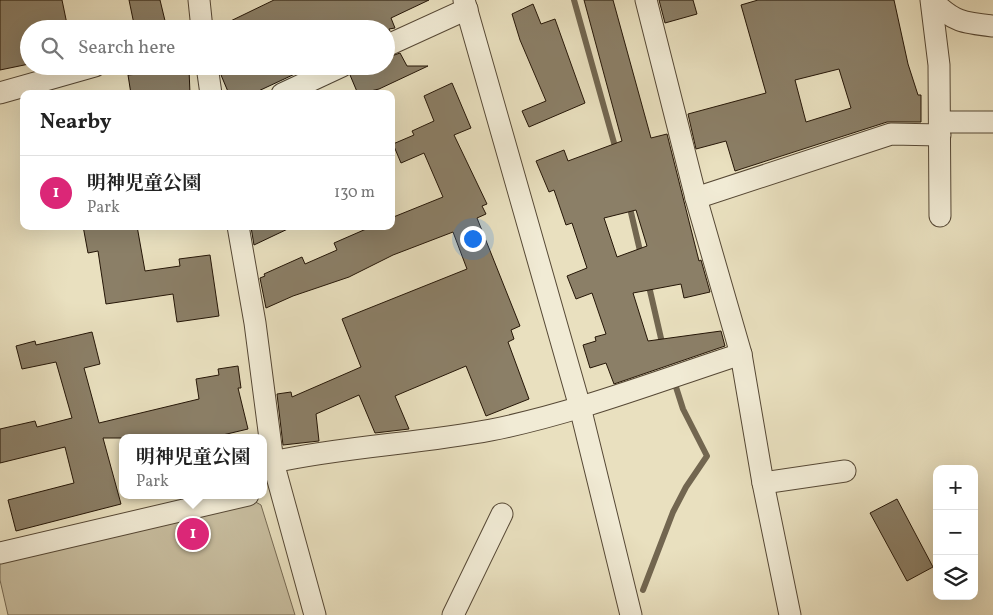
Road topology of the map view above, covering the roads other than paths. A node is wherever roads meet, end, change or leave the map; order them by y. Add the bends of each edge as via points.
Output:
1 (199, 0) edge
2 (646, 0) edge
3 (932, 0) edge
4 (466, 4) edge
5 (201, 20) edge
6 (993, 26) edge
7 (395, 41) edge
8 (63, 75) edge
9 (208, 75) edge
10 (323, 75) edge
11 (210, 90) edge
12 (291, 90) edge
13 (0, 93) edge
14 (993, 122) edge
15 (940, 128) junction
16 (696, 198) junction
17 (940, 216) dead end
18 (239, 230) edge
19 (741, 354) junction
20 (580, 407) junction
21 (273, 462) junction
22 (845, 471) dead end
23 (763, 483) junction
24 (272, 490) edge
25 (231, 499) edge
26 (502, 514) dead end
27 (0, 553) edge
28 (315, 615) edge
29 (453, 615) edge
30 (632, 615) edge
31 (790, 615) edge

1 - 5 street
2 - 16 street
3 - 6 street via 945,14 962,23
3 - 15 street via 939,65
4 - 7 street
4 - 20 street
8 - 13 street
9 - 11 street
10 - 12 street
14 - 15 street
15 - 16 street via 891,134
15 - 17 street
16 - 19 street
18 - 21 street via 255,322
19 - 20 street
19 - 23 street
20 - 21 street via 490,430 319,452
20 - 30 street
21 - 24 street
22 - 23 street
23 - 31 street
24 - 28 street
25 - 27 street
26 - 29 street

